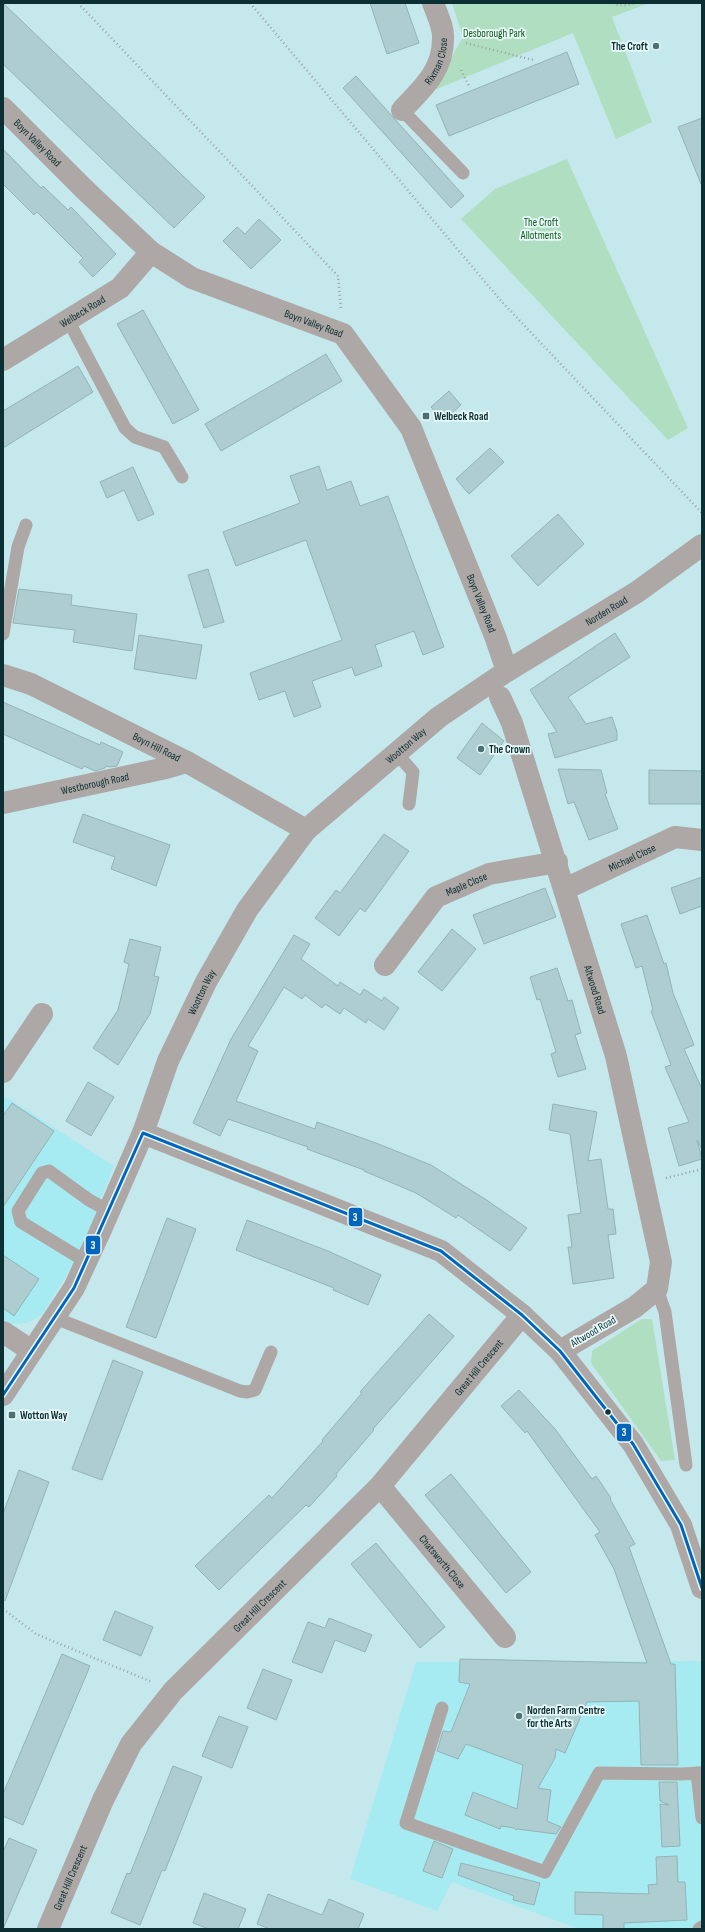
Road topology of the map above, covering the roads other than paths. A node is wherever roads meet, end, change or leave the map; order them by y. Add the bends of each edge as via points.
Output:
1 (433, 3) edge
2 (3, 108) edge
3 (402, 110) joint
4 (463, 173) dead end
5 (151, 252) junction
6 (68, 320) junction
7 (3, 360) edge
8 (182, 477) dead end
9 (26, 525) dead end
10 (702, 545) edge
11 (3, 634) edge
12 (507, 671) junction
13 (3, 675) edge
14 (500, 697) dead end
15 (397, 754) junction
16 (187, 762) junction
17 (3, 803) edge
18 (409, 804) dead end
19 (306, 830) junction
20 (702, 840) edge
21 (557, 862) junction
22 (565, 889) junction
23 (385, 965) dead end
24 (42, 1014) dead end
25 (3, 1072) edge
26 (143, 1133) junction
27 (109, 1211) junction
28 (86, 1261) junction
29 (657, 1289) junction
30 (522, 1315) junction
31 (55, 1318) junction
32 (3, 1332) edge
33 (32, 1351) junction
34 (560, 1351) junction
35 (271, 1352) dead end
36 (3, 1395) edge
37 (686, 1465) dead end
38 (380, 1486) junction
39 (702, 1588) edge
40 (505, 1636) dead end
41 (442, 1708) dead end
42 (700, 1773) edge
43 (702, 1818) edge
44 (702, 1927) edge
45 (50, 1928) edge
46 (699, 1929) edge

1 - 3 street, Rixman Close via 444,38 441,55 432,79
2 - 5 street, Boyn Valley Road
3 - 4 lane
5 - 6 street, Welbeck Road via 120,288
5 - 12 street, Boyn Valley Road via 192,278 343,334 411,428
6 - 7 street, Welbeck Road
6 - 8 lane via 125,428 135,437 164,447
9 - 11 lane via 18,547
10 - 12 street, Norden Road via 637,592
12 - 15 street, Wootton Way via 439,717
13 - 16 street, Boyn Hill Road via 31,684
14 - 21 street, Altwood Road via 512,723
15 - 18 lane via 414,772
15 - 19 street, Wootton Way
16 - 17 street, Westborough Road
16 - 19 street, Boyn Hill Road
19 - 26 street, Wootton Way via 247,910 206,982 168,1061
20 - 22 street, Michael Close via 675,837
21 - 22 street, Altwood Road
21 - 23 street, Maple Close via 489,874 436,897
22 - 29 street, Altwood Road via 616,1056 661,1262
24 - 25 street
26 - 27 street, Wootton Way
26 - 30 street via 441,1251
27 - 28 street, Wootton Way
27 - 28 lane via 49,1171 42,1174 18,1211 22,1222
28 - 31 street, Wootton Way via 74,1288
29 - 34 street, Altwood Road via 635,1307
29 - 37 lane, Altwood Road via 665,1312
30 - 34 street
30 - 38 street, Great Hill Crescent
31 - 33 street, Wootton Way
31 - 35 lane via 240,1392 255,1390
32 - 33 street
33 - 36 street, Wootton Way
34 - 39 street, Altwood Road via 633,1444 680,1525
38 - 40 street, Chatsworth Close
38 - 45 street, Great Hill Crescent via 173,1691 131,1744 102,1800
41 - 42 lane via 406,1823 545,1872 599,1772
42 - 43 lane
44 - 46 lane

